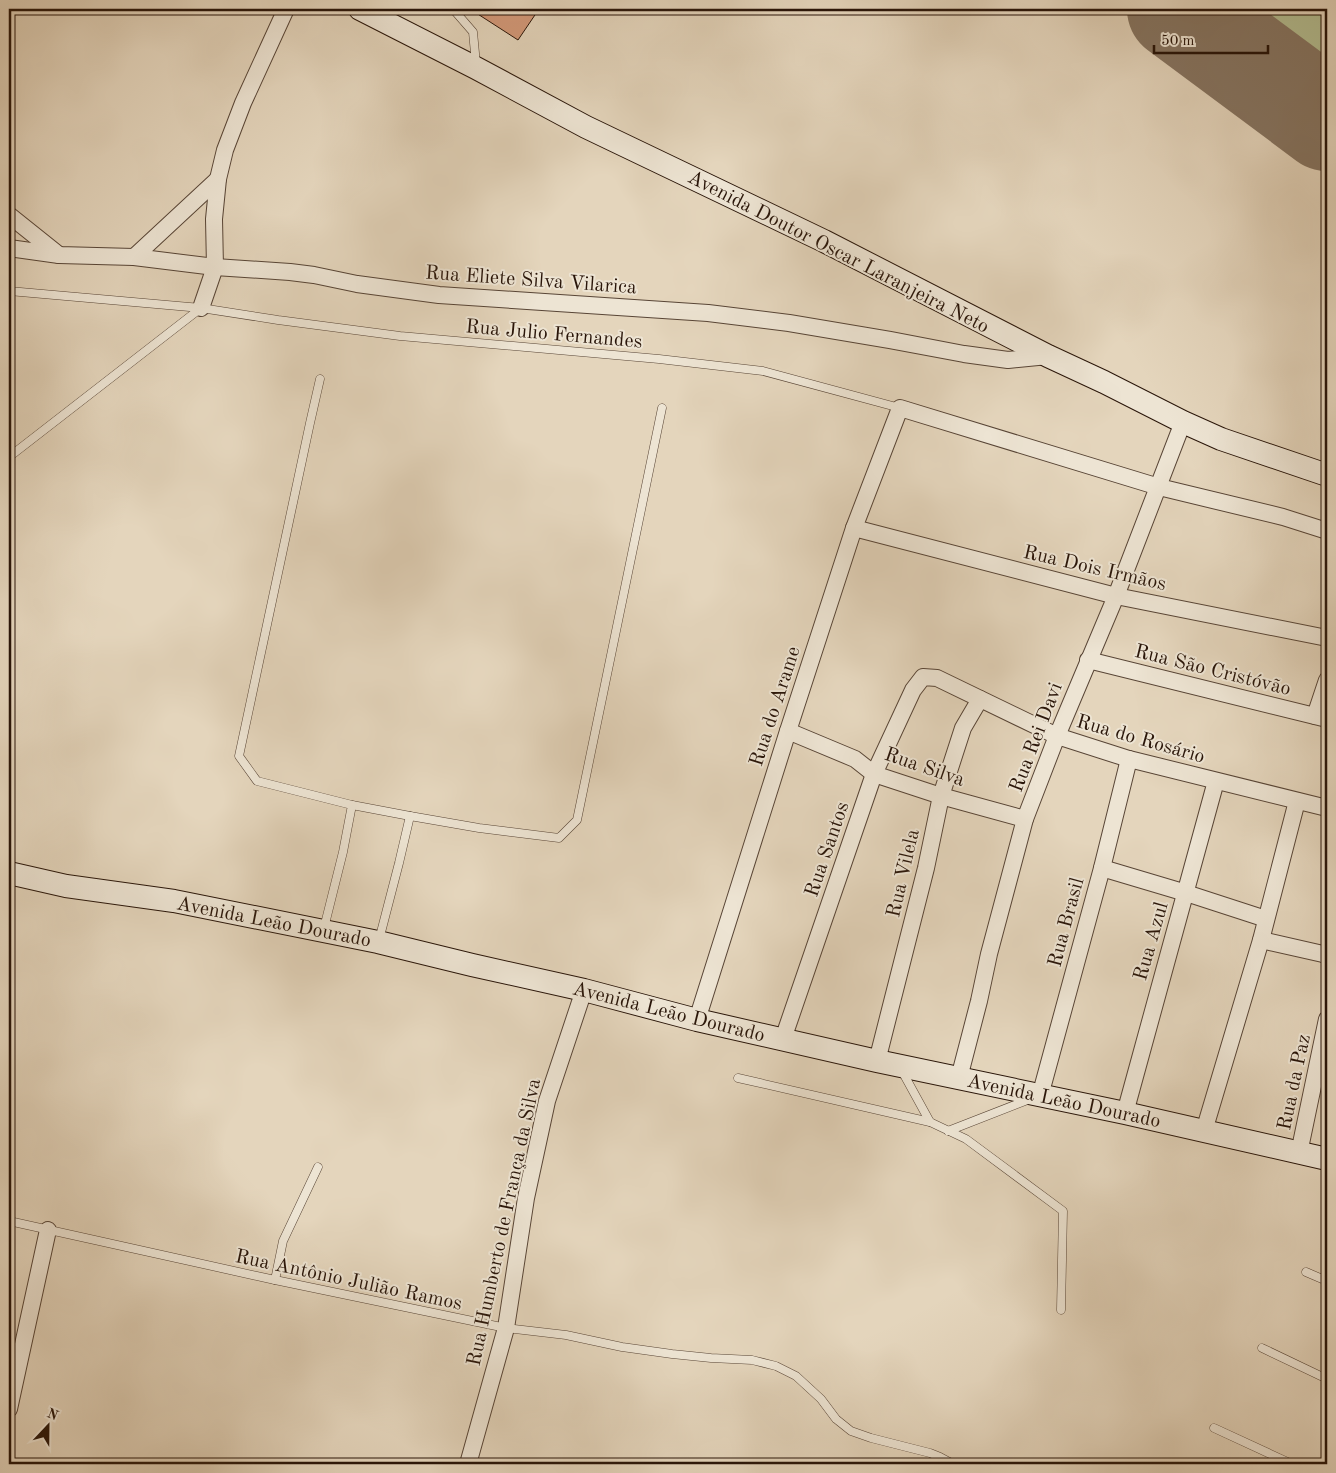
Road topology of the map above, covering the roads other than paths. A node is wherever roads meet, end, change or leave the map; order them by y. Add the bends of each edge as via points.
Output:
1 (286, 9) edge
2 (360, 9) edge
3 (453, 9) edge
4 (476, 68) junction
5 (218, 179) junction
6 (9, 215) edge
7 (9, 248) edge
8 (59, 255) junction
9 (134, 256) junction
10 (215, 267) junction
11 (9, 291) edge
12 (201, 308) junction
13 (1048, 356) junction
14 (320, 379) dead end
15 (662, 408) dead end
16 (900, 408) junction
17 (1183, 422) junction
18 (9, 457) edge
19 (1327, 475) edge
20 (1159, 487) junction
21 (854, 528) junction
22 (1327, 531) edge
23 (1116, 596) junction
24 (1327, 638) edge
25 (1088, 660) junction
26 (923, 678) joint
27 (1327, 680) edge
28 (980, 699) junction
29 (1321, 718) edge
30 (788, 731) junction
31 (1057, 736) junction
32 (1129, 759) junction
33 (874, 774) junction
34 (1216, 781) junction
35 (941, 796) junction
36 (1297, 801) junction
37 (352, 805) junction
38 (1327, 808) edge
39 (410, 816) junction
40 (1026, 819) junction
41 (1102, 868) junction
42 (9, 873) edge
43 (1186, 893) junction
44 (1266, 919) junction
45 (324, 930) junction
46 (1261, 940) junction
47 (378, 942) junction
48 (1327, 956) edge
49 (584, 990) junction
50 (1327, 1019) edge
51 (697, 1020) junction
52 (783, 1040) junction
53 (1325, 1041) edge
54 (888, 1063) junction
55 (738, 1078) dead end
56 (959, 1078) junction
57 (1040, 1096) junction
58 (1125, 1113) junction
59 (930, 1122) junction
60 (948, 1131) junction
61 (1204, 1131) junction
62 (1300, 1153) junction
63 (1327, 1159) edge
64 (318, 1167) dead end
65 (9, 1221) edge
66 (48, 1230) junction
67 (1306, 1272) dead end
68 (275, 1280) junction
69 (1327, 1281) edge
70 (1061, 1310) dead end
71 (506, 1328) junction
72 (1262, 1348) dead end
73 (1327, 1378) edge
74 (9, 1409) edge
75 (1214, 1428) dead end
76 (468, 1464) edge
77 (953, 1464) edge
78 (1292, 1464) edge

1 - 5 street via 243,103
2 - 4 main road, Avenida Doutor Oscar Laranjeira Neto
3 - 4 lane via 473,32
4 - 13 main road, Avenida Doutor Oscar Laranjeira Neto via 586,127 824,241
5 - 9 street
5 - 10 street via 214,219
6 - 8 street
7 - 8 street, Rua Eliete Silva Vilarica
8 - 9 street, Rua Eliete Silva Vilarica
9 - 10 street, Rua Eliete Silva Vilarica
10 - 12 street
10 - 13 street, Rua Eliete Silva Vilarica via 290,272 439,295 708,313 789,323 1008,360
11 - 12 lane, Rua Julio Fernandes
12 - 16 lane, Rua Julio Fernandes via 400,336 763,371
12 - 18 lane
13 - 17 main road, Avenida Doutor Oscar Laranjeira Neto
14 - 37 lane via 239,756 257,781
15 - 39 lane via 578,820 559,838
16 - 20 street
16 - 21 street, Rua do Arame
17 - 19 main road, Avenida Doutor Oscar Laranjeira Neto via 1221,439
17 - 20 street, Rua Rei Davi
20 - 22 street
20 - 23 street, Rua Rei Davi
21 - 23 street, Rua Dois Irmãos
21 - 30 street, Rua do Arame
23 - 24 street, Rua Dois Irmãos
23 - 25 street, Rua Rei Davi
25 - 29 street, Rua São Cristóvão
25 - 31 street, Rua Rei Davi
26 - 28 street, Rua do Rosário via 938,678
26 - 33 street, Rua Santos via 913,690
27 - 29 street
28 - 31 street, Rua do Rosário
28 - 35 street, Rua Vilela via 963,728
30 - 33 street, Rua Silva via 855,759
30 - 51 street, Rua do Arame
31 - 32 street, Rua do Rosário
31 - 40 street, Rua Rei Davi
32 - 34 street, Rua do Rosário
32 - 41 street, Rua Brasil
33 - 35 street, Rua Silva
33 - 52 street, Rua Santos
34 - 36 street, Rua do Rosário
34 - 43 street, Rua Azul
35 - 40 street, Rua Silva
35 - 54 street, Rua Vilela
36 - 38 street, Rua do Rosário
36 - 44 street
37 - 39 lane
37 - 45 lane
39 - 47 lane
40 - 56 street, Rua Rei Davi
41 - 43 street
41 - 57 street, Rua Brasil
42 - 45 main road, Avenida Leão Dourado via 66,886 174,901
43 - 44 street
43 - 58 street, Rua Azul
44 - 46 street
45 - 47 main road, Avenida Leão Dourado
46 - 48 street
46 - 61 street
47 - 49 main road, Avenida Leão Dourado
49 - 51 main road, Avenida Leão Dourado
49 - 71 street, Rua Humberto de França da Silva via 547,1101 526,1198
50 - 53 street, Rua da Paz
51 - 52 main road, Avenida Leão Dourado
52 - 54 main road, Avenida Leão Dourado
53 - 62 street, Rua da Paz
54 - 56 main road, Avenida Leão Dourado
54 - 59 lane
55 - 59 lane
56 - 57 main road, Avenida Leão Dourado
57 - 58 main road, Avenida Leão Dourado
57 - 60 lane
58 - 61 main road, Avenida Leão Dourado
59 - 60 lane
60 - 70 lane via 966,1139 1063,1211
61 - 62 main road, Avenida Leão Dourado
62 - 63 main road, Avenida Leão Dourado
64 - 68 lane via 283,1241
65 - 66 lane, Rua Antônio Julião Ramos
66 - 68 lane, Rua Antônio Julião Ramos
66 - 74 street
67 - 69 lane
68 - 71 lane, Rua Antônio Julião Ramos
71 - 76 street, Rua Humberto de França da Silva
71 - 77 lane, Rua Antônio Julião Ramos via 672,1354 752,1360 776,1366 796,1376 851,1431 930,1453
72 - 73 lane
75 - 78 lane

